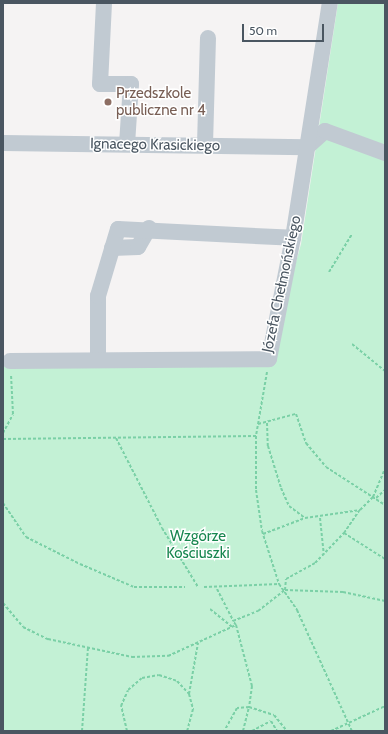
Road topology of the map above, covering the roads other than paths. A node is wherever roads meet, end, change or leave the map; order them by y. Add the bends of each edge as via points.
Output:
1 (104, 3) edge
2 (330, 3) edge
3 (208, 38) dead end
4 (3, 143) edge
5 (127, 144) junction
6 (205, 145) junction
7 (307, 147) junction
8 (385, 153) edge
9 (293, 238) junction
10 (98, 360) junction
11 (10, 361) road end

1 - 5 street via 100,84 131,84
2 - 7 street, Józefa Chełmońskiego
3 - 6 street
4 - 5 street, Ignacego Krasickiego
5 - 6 street, Ignacego Krasickiego
6 - 7 street, Ignacego Krasickiego
7 - 8 street via 324,131
7 - 9 street, Józefa Chełmońskiego
9 - 10 street, Józefa Chełmońskiego via 275,316 269,359
9 - 10 street via 149,228 118,229 98,296
10 - 11 street, Józefa Chełmońskiego

